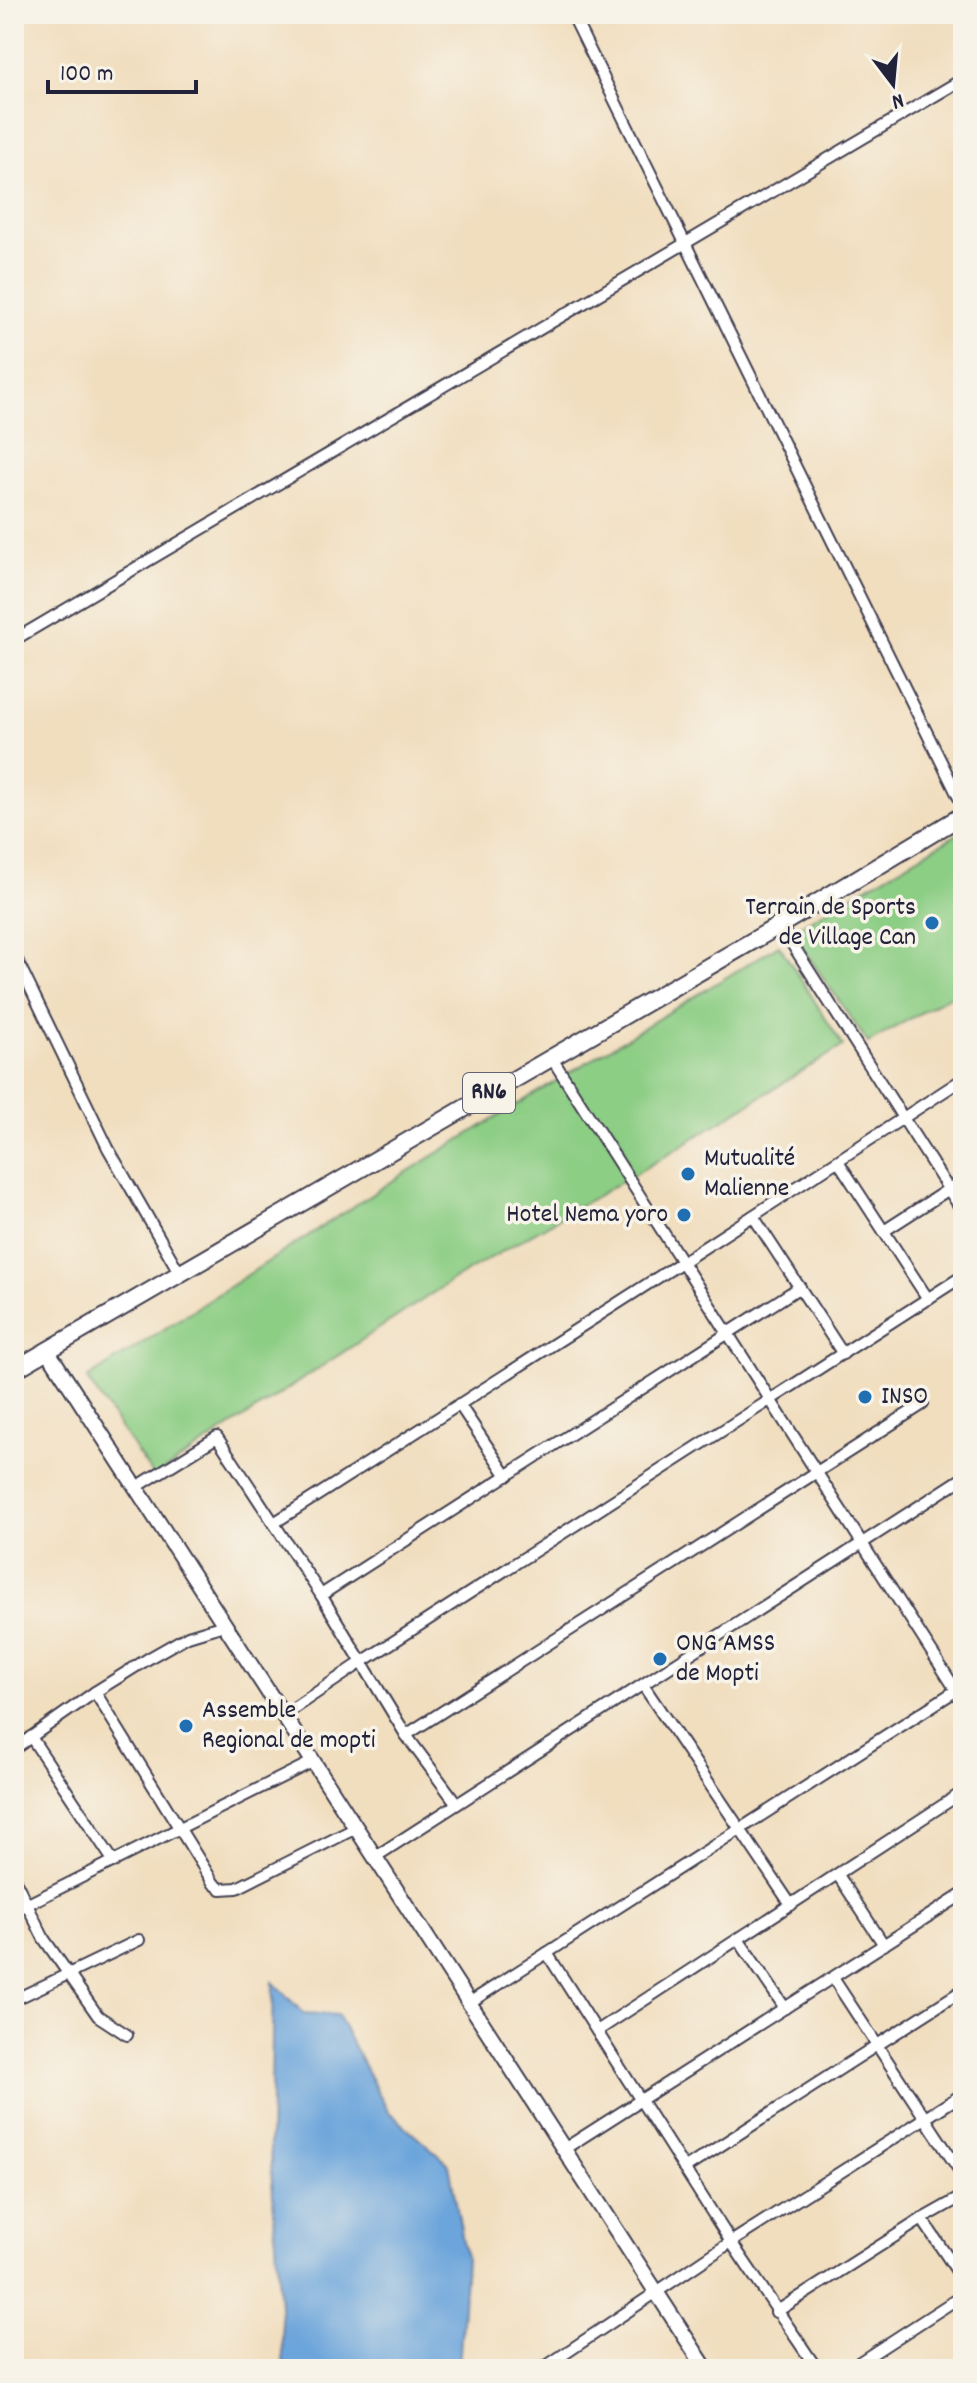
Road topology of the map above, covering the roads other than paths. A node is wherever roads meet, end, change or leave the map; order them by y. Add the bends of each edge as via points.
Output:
1 (572, 14) edge
2 (963, 79) edge
3 (686, 245) junction
4 (14, 640) edge
5 (963, 806) edge
6 (963, 815) edge
7 (780, 925) junction
8 (14, 954) edge
9 (551, 1057) junction
10 (963, 1079) edge
11 (903, 1118) junction
12 (838, 1161) junction
13 (963, 1180) edge
14 (949, 1189) junction
15 (963, 1212) edge
16 (753, 1216) junction
17 (884, 1231) junction
18 (682, 1262) junction
19 (179, 1272) junction
20 (963, 1276) edge
21 (800, 1287) junction
22 (928, 1299) junction
23 (728, 1333) junction
24 (47, 1350) junction
25 (843, 1354) junction
26 (14, 1370) edge
27 (770, 1401) junction
28 (459, 1404) junction
29 (923, 1404) dead end
30 (815, 1472) junction
31 (507, 1476) junction
32 (963, 1478) edge
33 (135, 1488) junction
34 (274, 1523) junction
35 (862, 1543) junction
36 (321, 1595) junction
37 (224, 1625) junction
38 (362, 1662) junction
39 (643, 1685) junction
40 (960, 1688) edge
41 (95, 1692) junction
42 (963, 1701) edge
43 (282, 1716) junction
44 (406, 1735) junction
45 (31, 1737) junction
46 (14, 1749) edge
47 (312, 1762) junction
48 (963, 1792) edge
49 (457, 1804) junction
50 (356, 1828) junction
51 (181, 1829) junction
52 (740, 1829) junction
53 (375, 1857) junction
54 (114, 1862) junction
55 (838, 1875) junction
56 (14, 1878) edge
57 (963, 1894) edge
58 (28, 1905) junction
59 (791, 1905) junction
60 (14, 1911) edge
61 (738, 1939) junction
62 (139, 1940) dead end
63 (884, 1945) junction
64 (547, 1953) junction
65 (70, 1973) junction
66 (833, 1978) junction
67 (963, 1990) edge
68 (14, 2000) edge
69 (469, 2003) junction
70 (785, 2008) junction
71 (597, 2031) junction
72 (127, 2035) dead end
73 (877, 2046) junction
74 (963, 2094) edge
75 (642, 2099) junction
76 (925, 2119) junction
77 (564, 2149) junction
78 (684, 2169) junction
79 (963, 2176) edge
80 (963, 2196) edge
81 (922, 2219) junction
82 (731, 2242) junction
83 (963, 2280) edge
84 (657, 2292) junction
85 (963, 2295) edge
86 (776, 2312) junction
87 (542, 2369) edge
88 (706, 2369) edge
89 (817, 2369) edge
90 (849, 2369) edge

1 - 3 street
2 - 3 street
3 - 4 street
3 - 5 street
6 - 7 main road, RN6
7 - 9 main road, RN6
7 - 11 street
8 - 19 street via 108,1148
9 - 18 street
9 - 19 main road, RN6
10 - 11 street
11 - 12 street
11 - 14 street
12 - 16 street
12 - 17 street
13 - 14 street
14 - 15 street
14 - 17 street
16 - 18 street
16 - 21 street
17 - 22 street
18 - 23 street
18 - 28 street
19 - 24 main road, RN6
20 - 22 street
21 - 23 street
21 - 25 street
22 - 25 street
23 - 27 street
23 - 31 street
24 - 26 main road, RN6
24 - 33 street
25 - 27 street
27 - 30 street
27 - 38 street
28 - 31 street
28 - 34 street
29 - 30 street
30 - 35 street
30 - 44 street
31 - 36 street
32 - 35 street
33 - 34 street via 217,1437
33 - 37 street
34 - 36 street
35 - 39 street
35 - 40 street
36 - 38 street
37 - 41 street via 188,1636
37 - 43 street
38 - 43 street
38 - 44 street
39 - 49 street
39 - 52 street
40 - 42 street
40 - 52 street
41 - 45 street
41 - 51 street
43 - 47 street
44 - 49 street
45 - 46 street
45 - 54 street
47 - 50 street
47 - 51 street
48 - 55 street
49 - 53 street
50 - 51 street via 229,1889 214,1884
50 - 53 street
51 - 54 street
52 - 59 street
52 - 64 street
53 - 69 street
54 - 58 street
55 - 59 street
55 - 63 street
56 - 58 street
57 - 63 street
58 - 60 street
58 - 65 street via 44,1939
59 - 61 street
61 - 70 street
61 - 71 street
62 - 65 street
63 - 66 street
64 - 69 street
64 - 71 street
65 - 68 street
65 - 72 street via 98,2016
66 - 70 street
66 - 73 street
67 - 73 street
69 - 77 street
70 - 75 street
71 - 75 street
73 - 76 street
73 - 78 street
74 - 76 street
75 - 77 street
75 - 78 street
76 - 79 street
76 - 82 street
77 - 84 street
78 - 82 street
80 - 81 street
81 - 83 street
81 - 86 street
82 - 84 street
82 - 86 street
84 - 87 street
84 - 88 street
85 - 90 street
86 - 89 street

